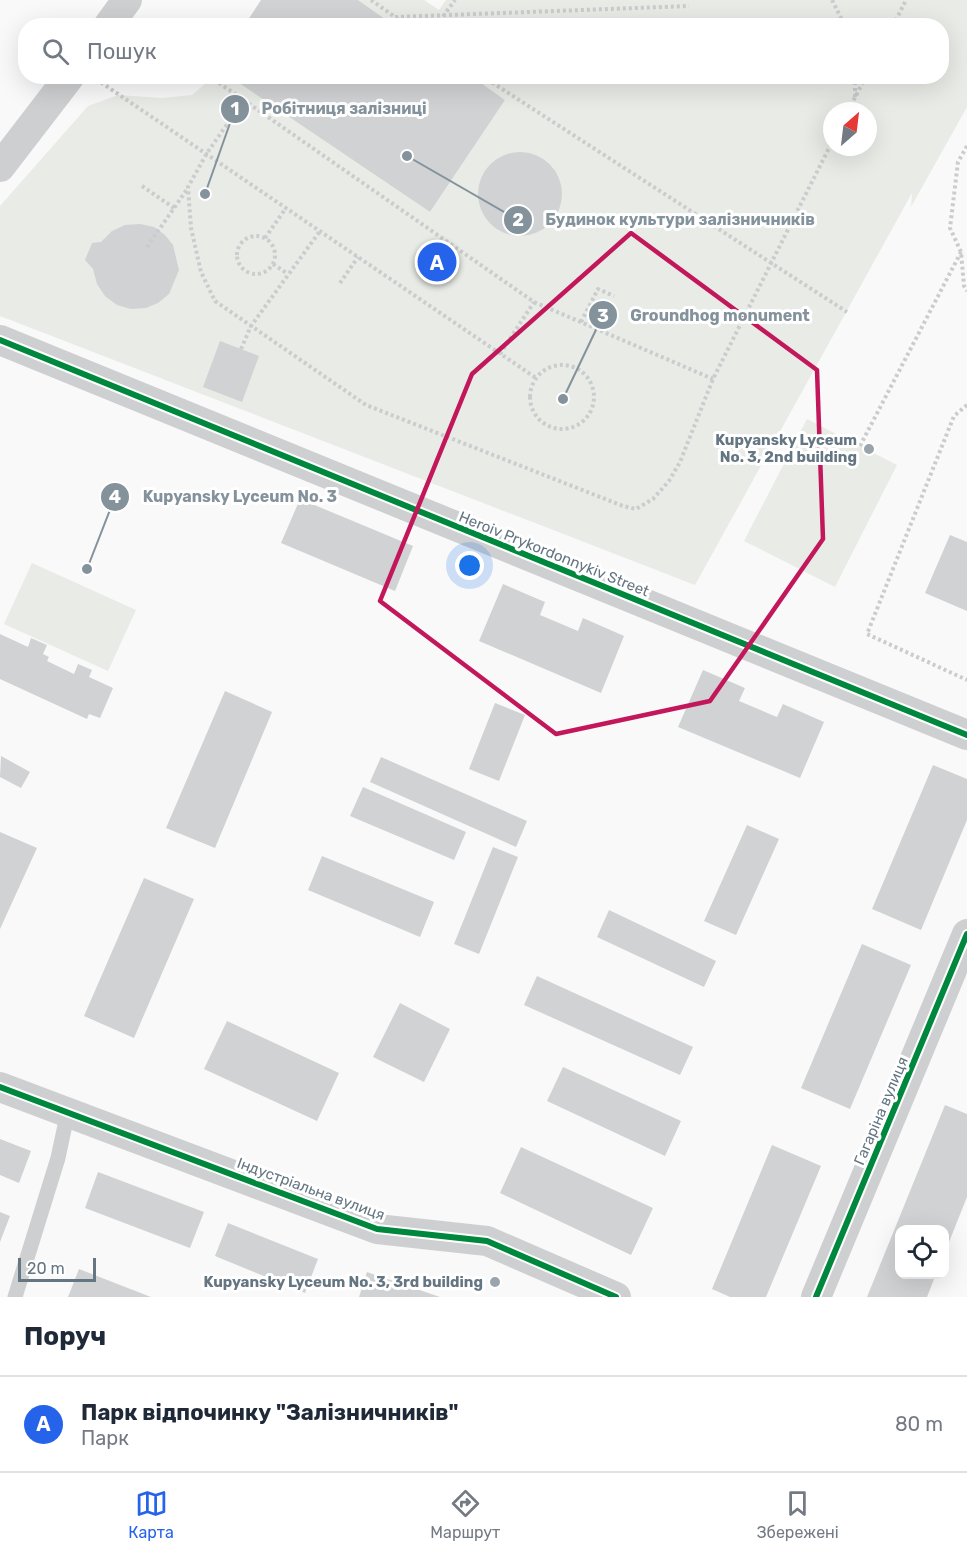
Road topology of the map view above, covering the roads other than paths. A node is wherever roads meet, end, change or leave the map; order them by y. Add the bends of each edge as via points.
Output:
1 (127, 0) edge
2 (114, 18) edge
3 (64, 84) edge
4 (0, 167) edge
5 (0, 340) edge
6 (967, 735) edge
7 (967, 934) edge
8 (0, 1087) edge
9 (68, 1111) junction
10 (15, 1297) edge
11 (616, 1297) edge
12 (816, 1297) edge

1 - 2 street
3 - 4 street
5 - 6 street, Heroiv Prykordonnykiv Street
7 - 12 street, Гагаріна вулиця
8 - 9 street, Індустріальна вулиця
9 - 10 lane via 58,1158
9 - 11 street, Індустріальна вулиця via 377,1228 487,1241

